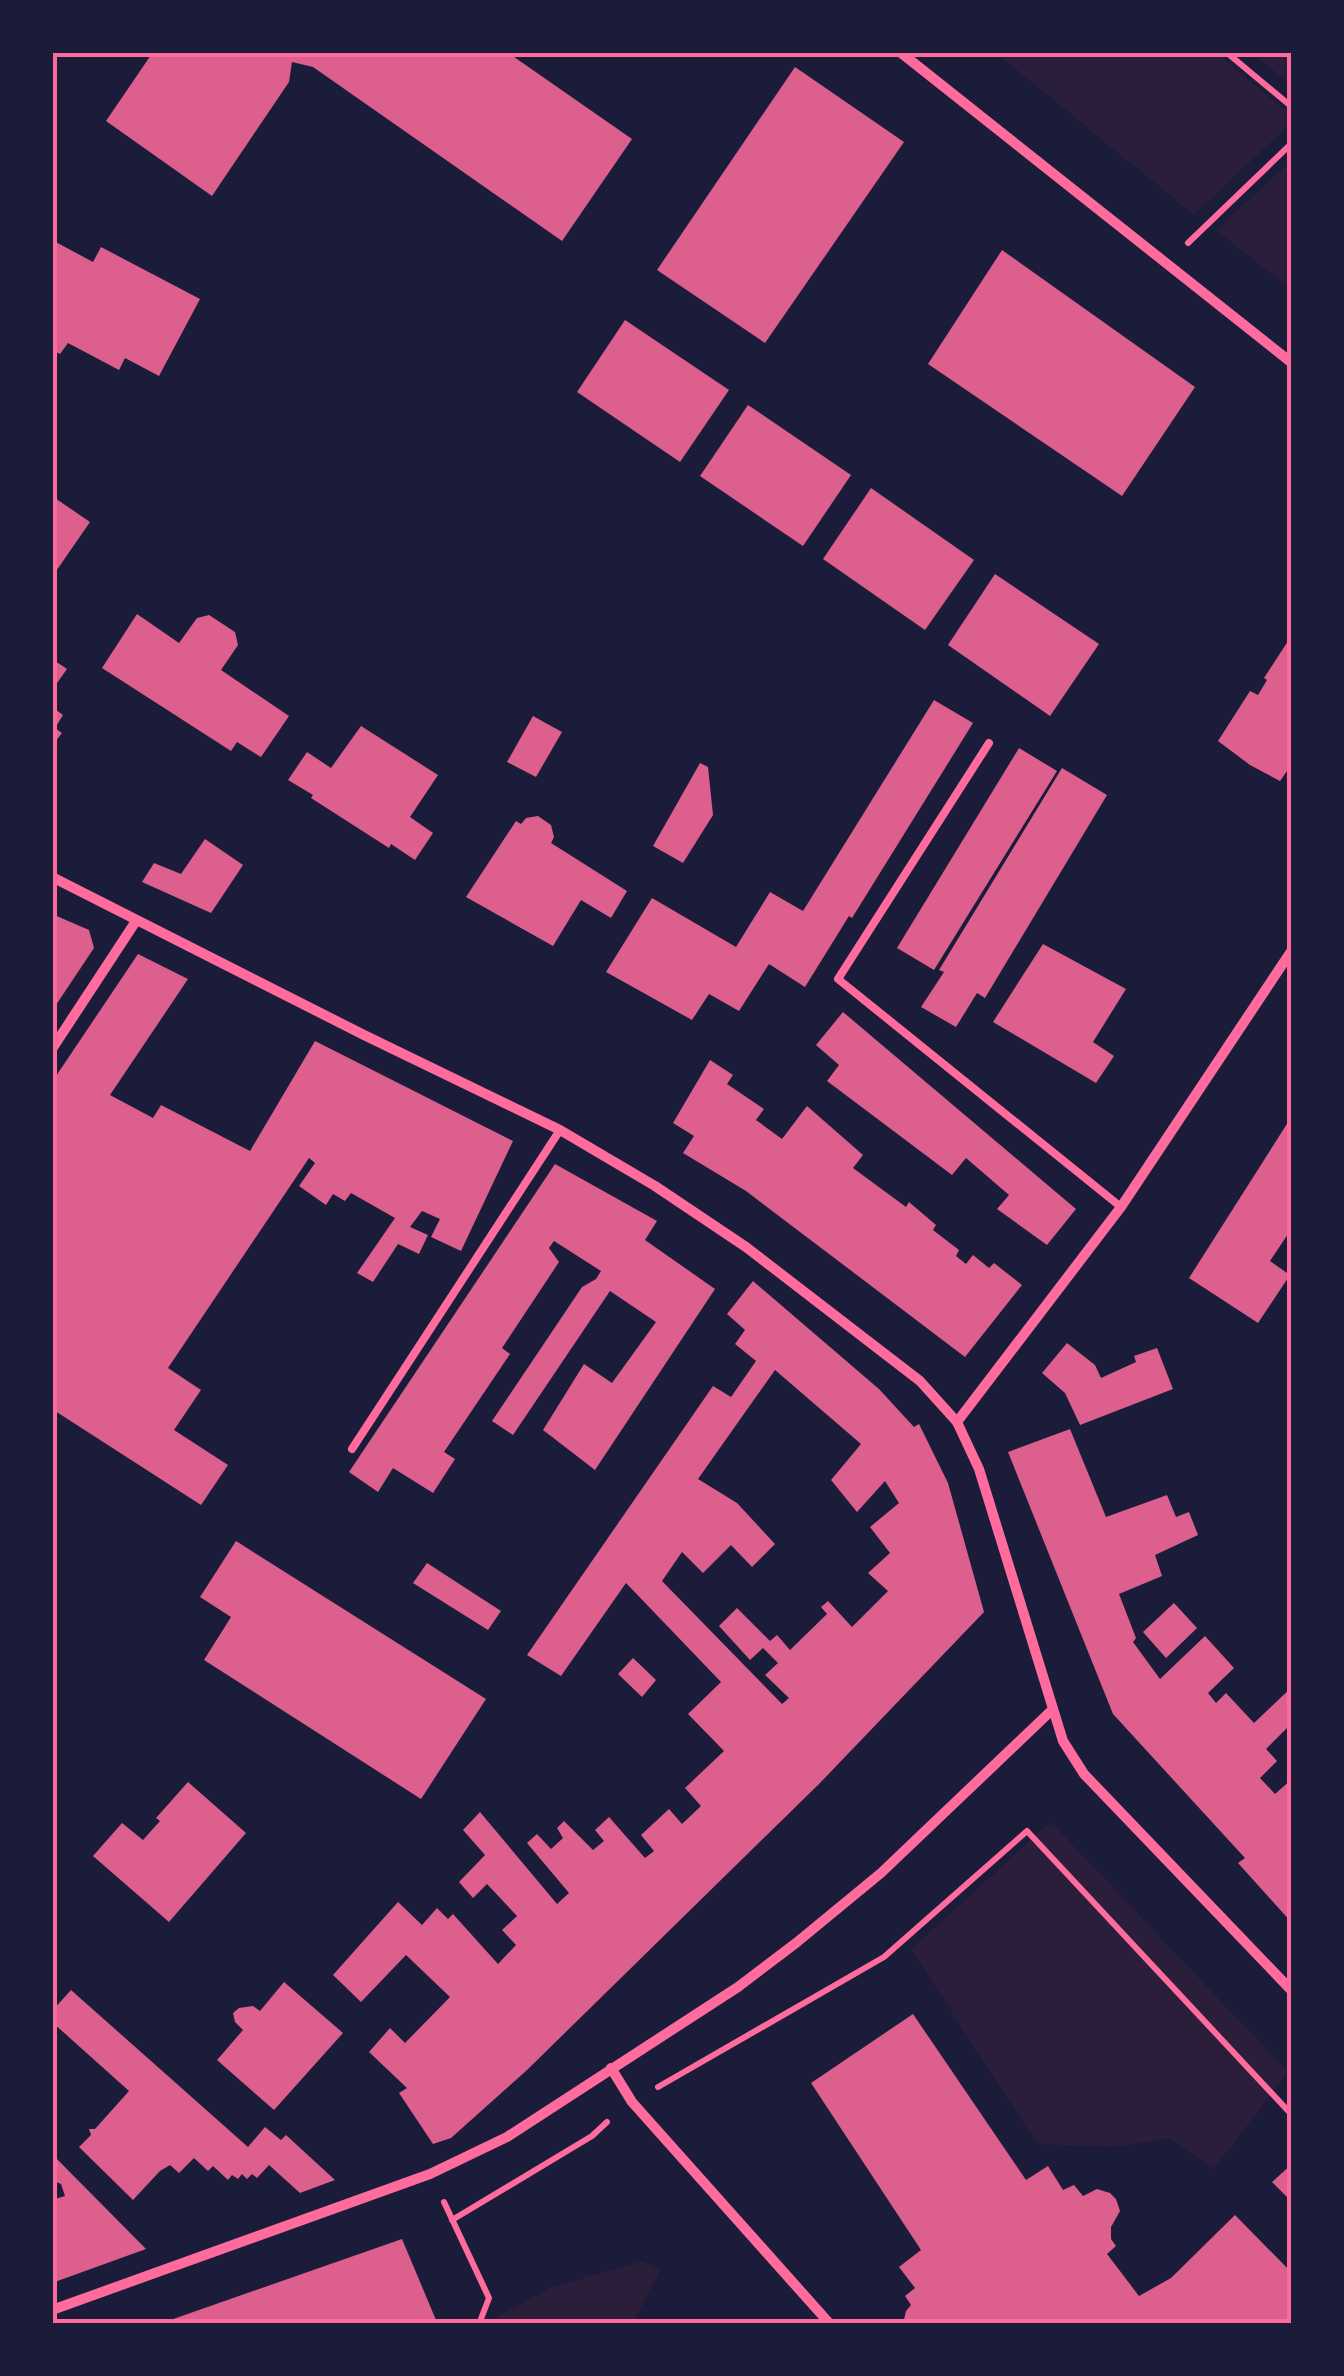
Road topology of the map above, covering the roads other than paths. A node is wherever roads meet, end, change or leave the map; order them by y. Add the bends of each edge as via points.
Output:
1 (900, 52) edge
2 (1292, 363) edge
3 (989, 743) dead end
4 (52, 876) edge
5 (136, 921) junction
6 (1292, 950) edge
7 (52, 1049) edge
8 (560, 1130) junction
9 (1121, 1207) junction
10 (956, 1422) junction
11 (352, 1448) dead end
12 (1052, 1710) junction
13 (1292, 1991) edge
14 (611, 2068) junction
15 (52, 2310) edge
16 (830, 2324) edge

1 - 2 street
3 - 9 lane via 838,979
4 - 5 street
5 - 7 street
5 - 8 street
6 - 9 street
8 - 10 street via 746,1246 920,1381
8 - 11 lane
9 - 10 street
10 - 12 street via 980,1469
12 - 13 street via 1084,1774
12 - 14 street via 796,1943
14 - 15 street via 506,2137 430,2174
14 - 16 street via 632,2102

